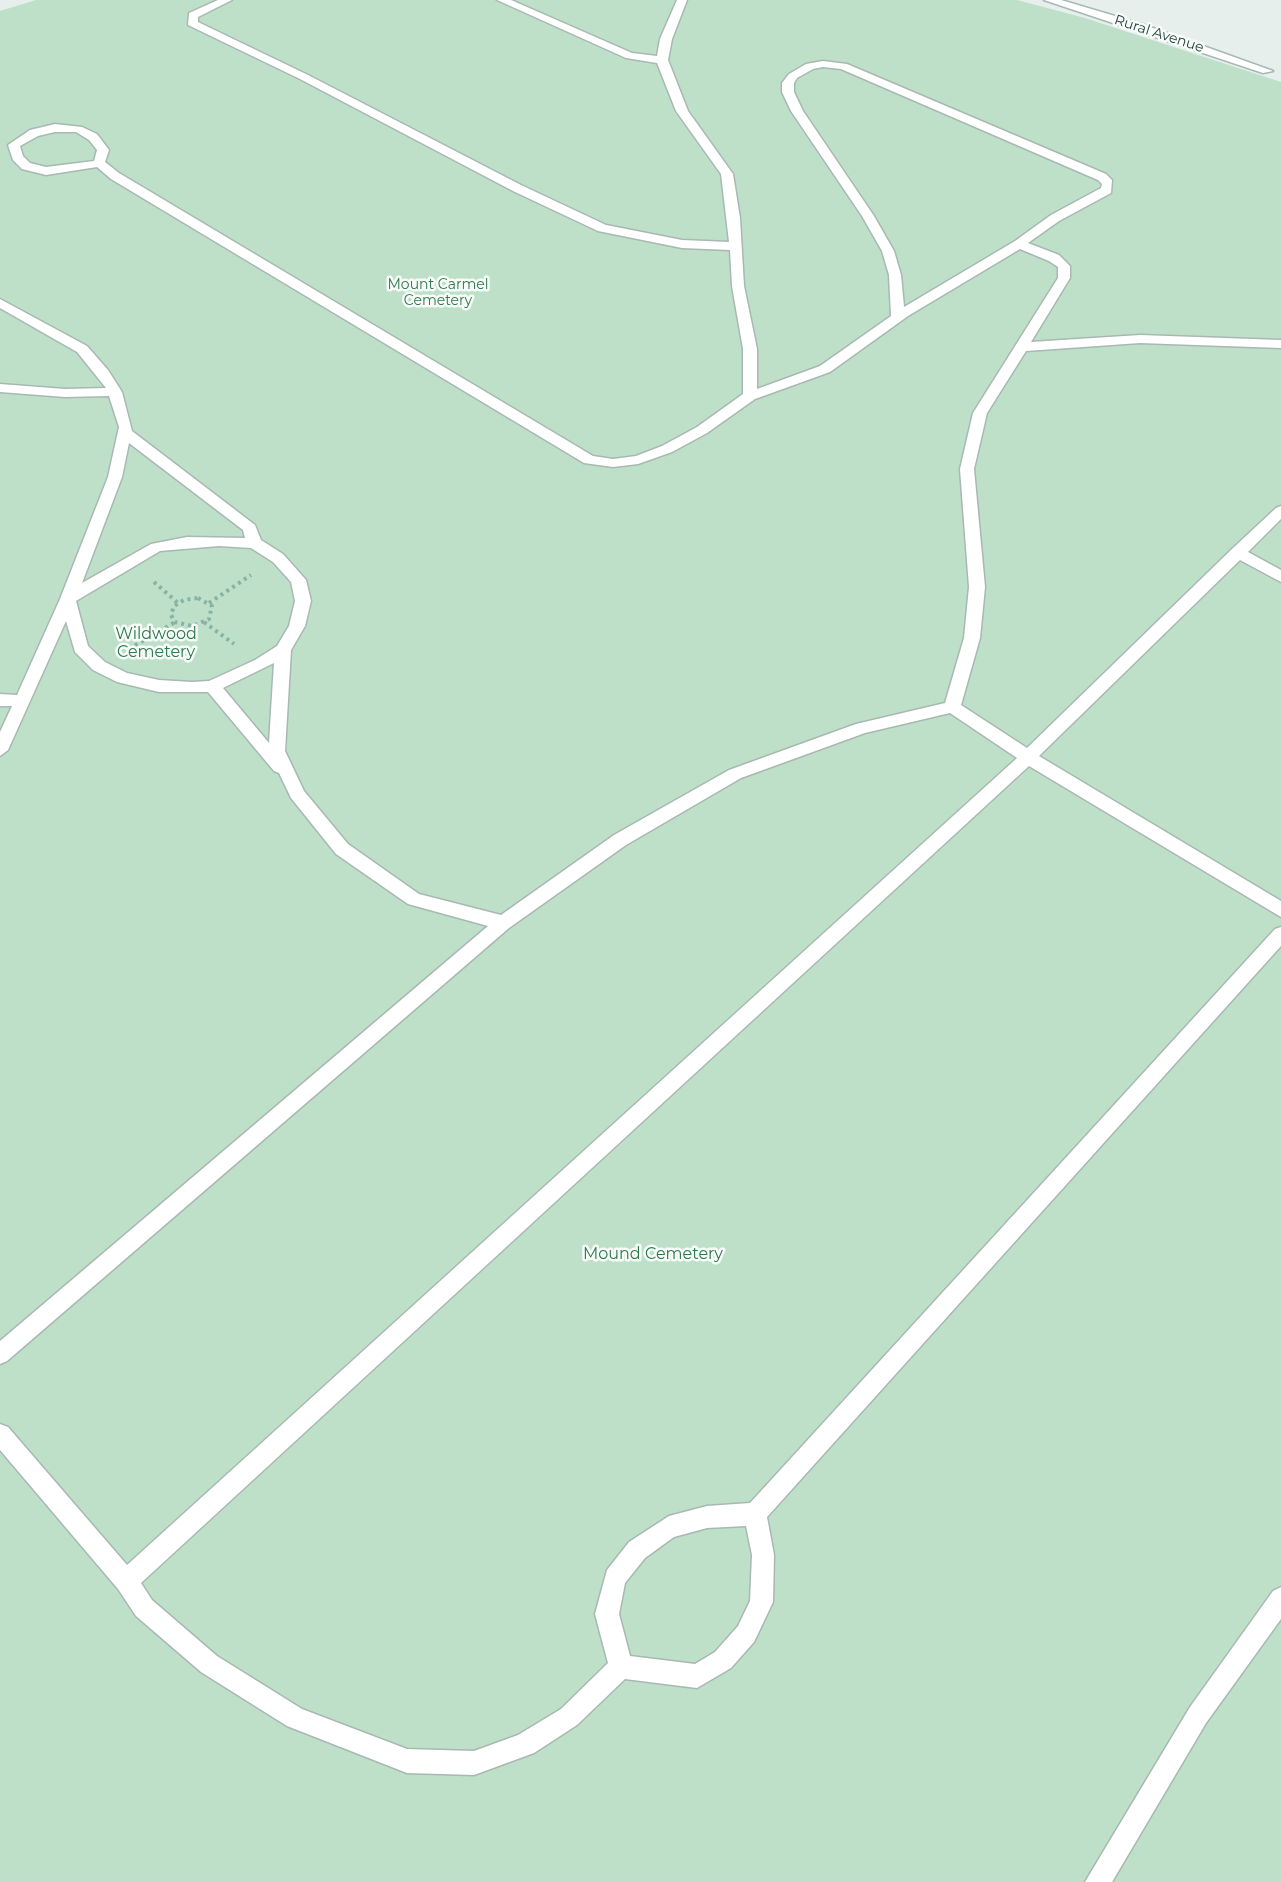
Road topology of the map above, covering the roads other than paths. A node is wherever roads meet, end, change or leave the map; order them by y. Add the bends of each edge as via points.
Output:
1 (227, 0) edge
2 (502, 0) edge
3 (682, 0) edge
4 (1049, 0) edge
5 (662, 60) junction
6 (1267, 71) dead end
7 (14, 145) junction
8 (0, 148) edge
9 (99, 163) junction
10 (1019, 244) junction
11 (736, 246) junction
12 (0, 303) edge
13 (898, 317) junction
14 (1281, 344) edge
15 (1020, 347) junction
16 (0, 388) edge
17 (115, 392) junction
18 (750, 396) junction
19 (125, 433) junction
20 (1281, 511) edge
21 (254, 543) junction
22 (1237, 552) junction
23 (1281, 577) edge
24 (68, 598) junction
25 (283, 650) junction
26 (212, 686) junction
27 (0, 700) edge
28 (20, 701) junction
29 (952, 707) junction
30 (0, 750) edge
31 (1028, 757) junction
32 (288, 774) junction
33 (1281, 910) edge
34 (503, 923) junction
35 (1281, 934) edge
36 (0, 1354) edge
37 (0, 1434) edge
38 (755, 1514) junction
39 (126, 1581) junction
40 (1281, 1599) edge
41 (621, 1667) junction
42 (1098, 1882) edge

1 - 11 lane via 193,15 192,23 518,188 602,228 682,244
2 - 5 lane via 630,56
3 - 5 lane
4 - 6 lane, Rural Avenue
5 - 11 lane via 682,111 727,174
7 - 8 lane
7 - 9 lane via 17,157 26,166 46,171
7 - 9 lane via 34,133 55,128 78,129 93,137 103,150
9 - 18 lane via 590,460 638,460 667,449
10 - 13 lane
10 - 13 lane via 1055,218 1099,196 1108,183 1102,177 843,66 810,66 793,76 788,92 797,111 888,251 895,275
10 - 15 lane via 1064,266 1064,278
11 - 18 lane via 738,286 750,349
12 - 17 lane via 82,349
13 - 18 lane via 825,369
14 - 15 lane via 1140,339
15 - 29 lane via 980,413 967,469 976,587 972,639
16 - 17 lane
17 - 19 lane
19 - 21 lane via 250,528
19 - 24 lane via 115,477
20 - 22 lane
21 - 24 lane via 187,542 156,547
21 - 25 lane via 278,558 298,580 303,601 297,626
22 - 23 lane
22 - 31 lane
24 - 26 lane via 81,648 99,666 123,678 159,686
24 - 28 lane
25 - 26 lane
25 - 32 lane via 277,751
26 - 32 lane
27 - 28 lane
28 - 30 lane
29 - 31 lane
29 - 34 lane via 862,728 735,774 620,840
31 - 33 lane
31 - 39 lane
32 - 34 lane via 297,794 342,849 414,898
34 - 36 lane
35 - 38 lane
37 - 39 lane
38 - 41 lane via 707,1517 669,1527 637,1550 615,1578 607,1614
38 - 41 lane via 763,1555 761,1602 746,1634 723,1660 697,1676
39 - 41 lane via 144,1608 209,1664 295,1718 407,1761 474,1763 525,1744 569,1717
40 - 42 lane via 1198,1715

